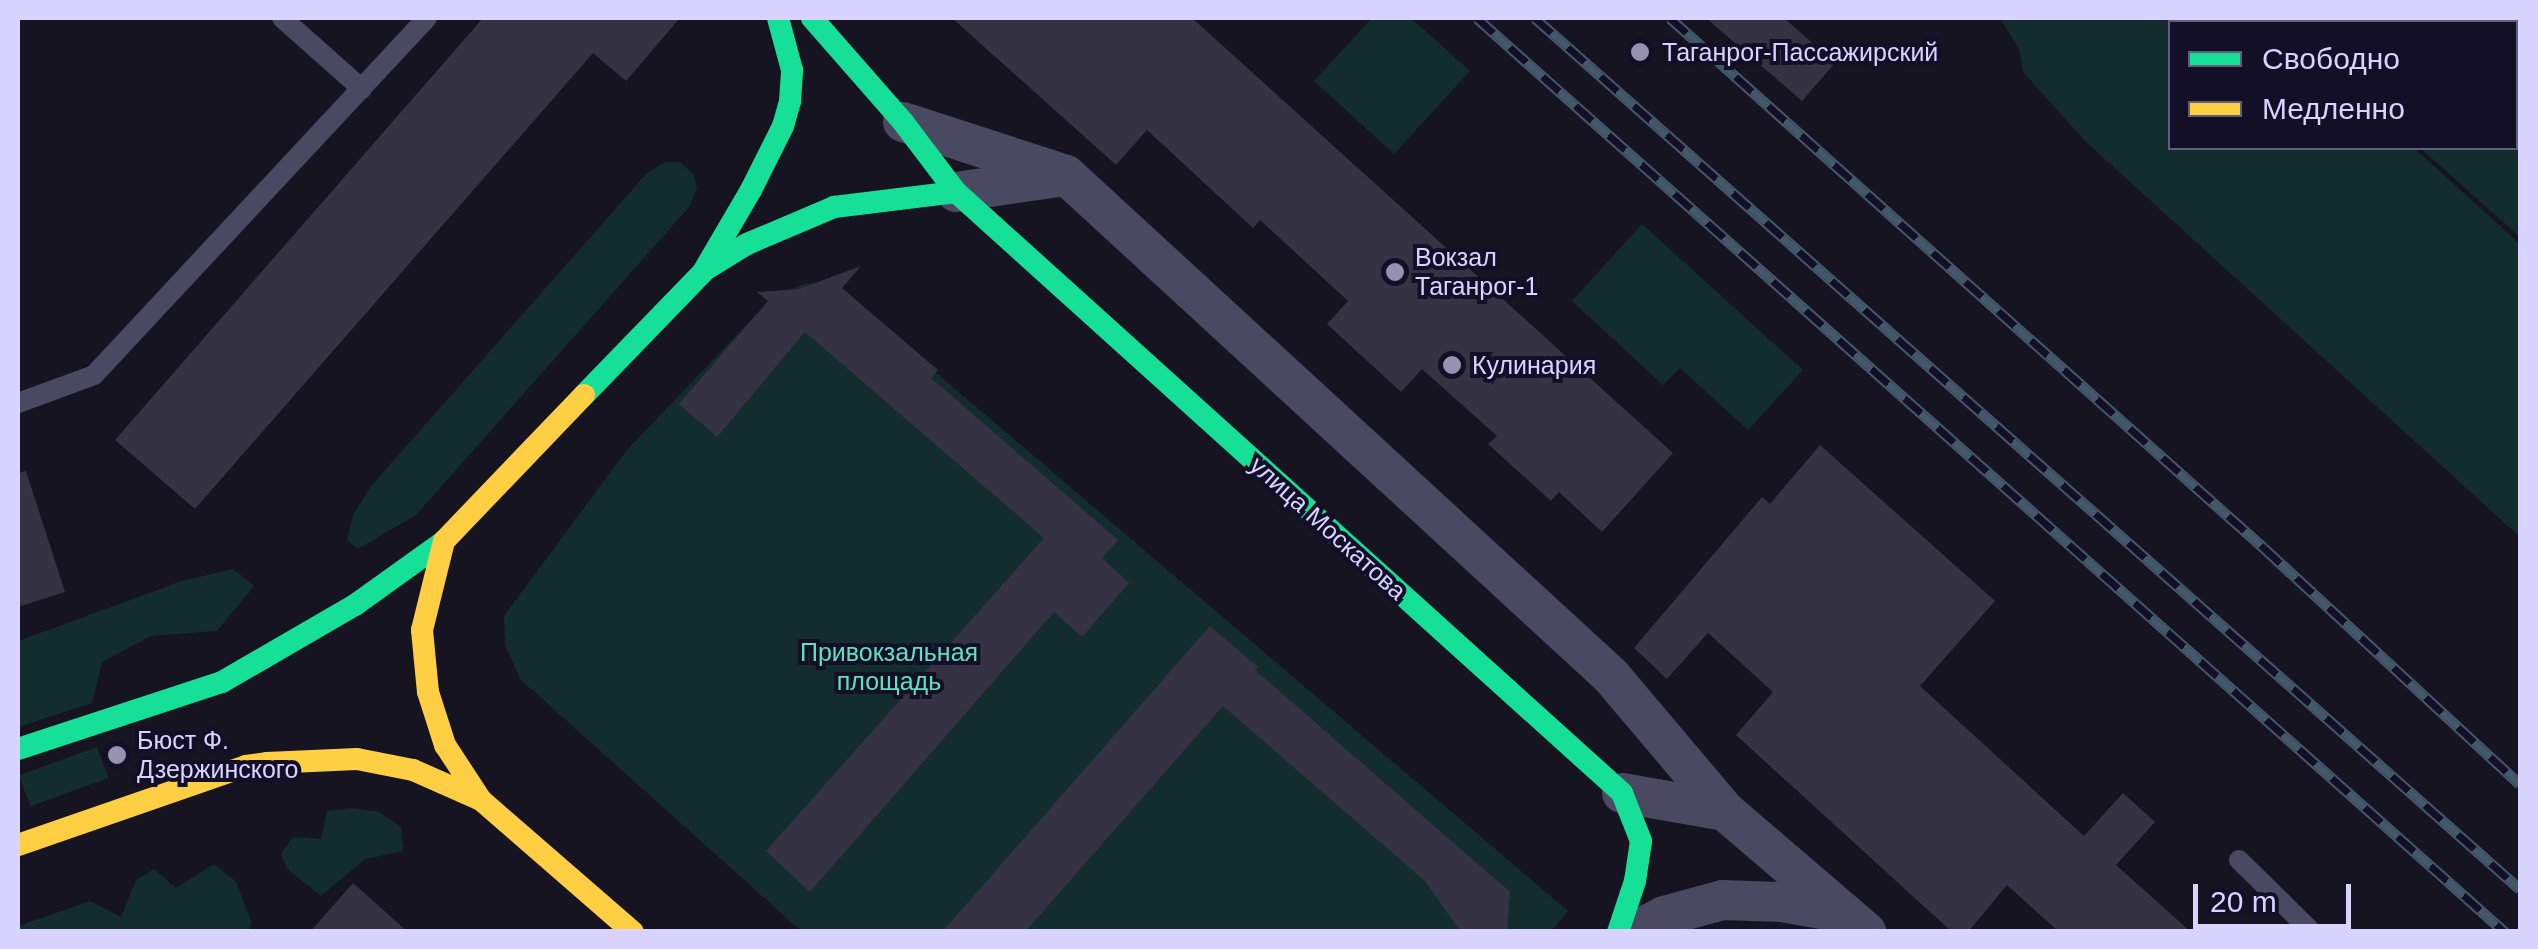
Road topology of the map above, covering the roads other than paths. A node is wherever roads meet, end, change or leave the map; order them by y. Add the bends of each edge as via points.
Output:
1 (282, 18) edge
2 (426, 18) edge
3 (778, 18) edge
4 (812, 18) edge
5 (362, 89) junction
6 (904, 122) junction
7 (1066, 175) junction
8 (956, 192) junction
9 (702, 272) junction
10 (18, 403) edge
11 (444, 541) junction
12 (18, 749) edge
13 (1622, 793) junction
14 (481, 800) junction
15 (1726, 811) junction
16 (18, 845) edge
17 (2239, 860) dead end
18 (1855, 922) edge
19 (633, 932) edge
20 (1618, 932) edge
21 (1633, 932) edge
22 (2312, 932) edge

1 - 5 lane
2 - 5 lane
3 - 9 main road via 792,70 783,126
4 - 6 main road, улица Москатова
5 - 10 lane via 94,375
6 - 7 street
6 - 8 main road, улица Москатова
7 - 8 street
7 - 15 street via 1611,676
8 - 9 main road via 834,208 747,244
8 - 13 main road, улица Москатова
9 - 11 main road
11 - 12 main road via 355,604 222,682
11 - 14 main road via 422,630 428,692 445,745
13 - 15 street
13 - 20 main road via 1641,841
14 - 16 main road via 413,770 357,759 267,763
14 - 19 main road
15 - 18 street
17 - 22 lane
18 - 21 street via 1782,902 1723,900

